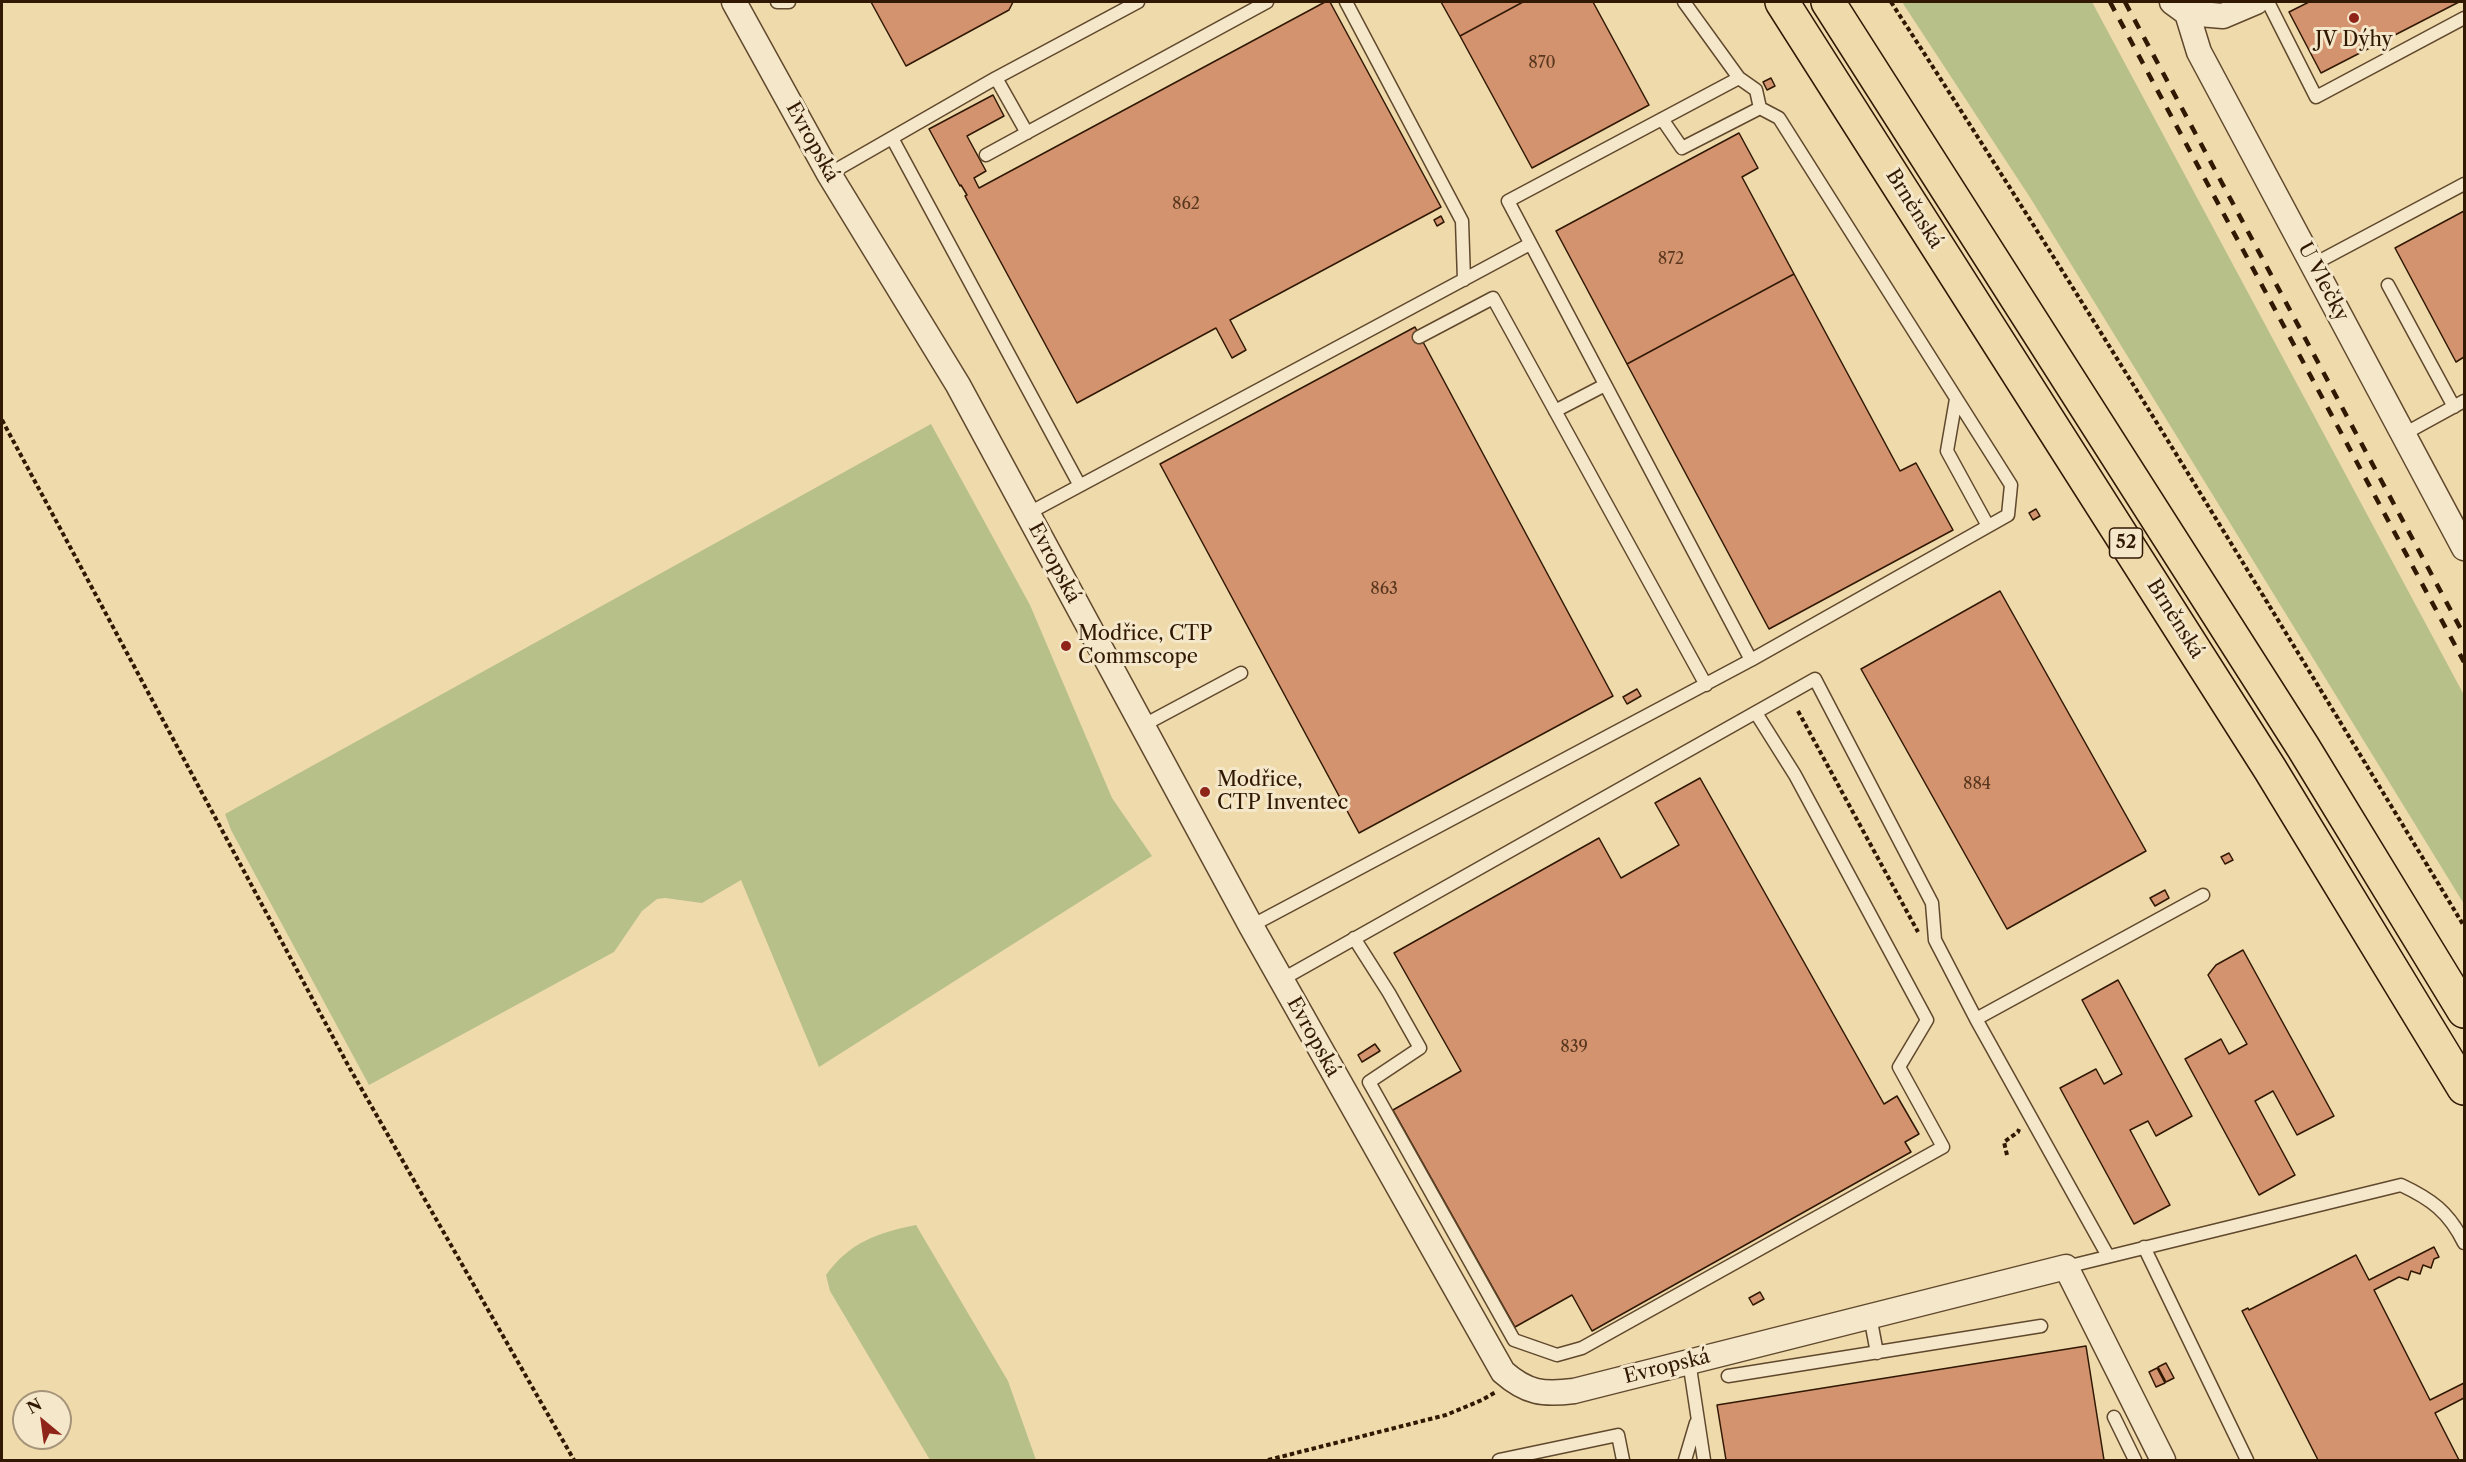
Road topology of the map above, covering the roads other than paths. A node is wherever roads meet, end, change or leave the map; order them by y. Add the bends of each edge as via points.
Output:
1 (734, 2) edge
2 (777, 2) edge
3 (789, 2) edge
4 (1138, 2) edge
5 (1267, 2) edge
6 (1346, 2) edge
7 (1684, 2) edge
8 (1782, 2) edge
9 (1828, 2) edge
10 (2256, 2) edge
11 (2268, 2) edge
12 (2179, 7) edge
13 (2464, 18) edge
14 (996, 78) junction
15 (1739, 78) junction
16 (1760, 108) junction
17 (1662, 119) junction
18 (1027, 133) junction
19 (892, 138) junction
20 (987, 155) dead end
21 (829, 174) junction
22 (2464, 184) edge
23 (1530, 244) junction
24 (2314, 264) junction
25 (1464, 280) junction
26 (2388, 285) dead end
27 (1419, 337) dead end
28 (1605, 385) junction
29 (1956, 399) junction
30 (2459, 404) edge
31 (1555, 411) junction
32 (2404, 434) junction
33 (1079, 484) junction
34 (1027, 513) junction
35 (1988, 526) junction
36 (2464, 548) edge
37 (1751, 660) junction
38 (1241, 673) dead end
39 (1706, 685) junction
40 (1756, 713) junction
41 (1142, 726) junction
42 (2203, 895) dead end
43 (1251, 927) junction
44 (1354, 938) junction
45 (1281, 980) junction
46 (2464, 1011) edge
47 (1976, 1019) junction
48 (2464, 1088) edge
49 (2464, 1243) edge
50 (2144, 1247) junction
51 (2108, 1256) junction
52 (2066, 1266) junction
53 (1870, 1316) junction
54 (2041, 1326) dead end
55 (1877, 1353) junction
56 (1689, 1361) junction
57 (1728, 1376) dead end
58 (2114, 1417) dead end
59 (1697, 1419) junction
60 (1499, 1461) edge
61 (1623, 1461) edge
62 (1685, 1461) edge
63 (1704, 1461) edge
64 (2135, 1461) edge
65 (2163, 1461) edge
66 (2247, 1461) edge

1 - 21 street, Evropská
2 - 3 lane
4 - 14 lane
5 - 18 lane
6 - 25 lane via 1462,221
7 - 15 lane
8 - 48 highway, Brněnská / 52 via 2270,769
9 - 46 highway, Brněnská / 52 via 2303,747
10 - 12 street, U Vlečky via 2223,16
11 - 13 lane via 2316,97
12 - 24 street, U Vlečky via 2199,52
14 - 18 lane
14 - 19 lane
15 - 16 lane via 1756,90
15 - 17 lane
16 - 17 lane via 1682,148
16 - 29 lane via 1779,118
17 - 23 lane via 1508,201
18 - 20 lane
19 - 21 lane
19 - 33 lane
21 - 34 street, Evropská via 958,385
22 - 24 lane
23 - 25 lane
23 - 28 lane
24 - 32 street, U Vlečky
25 - 33 lane
26 - 30 lane
27 - 31 lane via 1493,298
28 - 31 lane
28 - 37 lane
29 - 35 lane via 1947,451
29 - 35 lane via 2011,485 2008,515
30 - 32 lane
31 - 39 lane
32 - 36 street, U Vlečky
33 - 34 lane
34 - 41 street, Evropská
35 - 37 lane
37 - 39 lane
38 - 41 lane
39 - 43 lane
40 - 44 lane
40 - 44 lane via 1795,775 1927,1020 1899,1066 1943,1147 1582,1348 1557,1355 1514,1340 1369,1082 1420,1048
40 - 47 lane via 1815,679 1932,903 1934,937
41 - 43 street, Evropská
42 - 47 lane
43 - 45 street, Evropská
44 - 45 lane
45 - 56 street, Evropská via 1503,1372 1530,1390 1549,1394
47 - 51 lane
49 - 50 lane via 2455,1223 2428,1198 2401,1185
50 - 51 lane
50 - 66 lane
51 - 52 lane
52 - 53 street, Evropská
52 - 65 street
53 - 55 lane
53 - 56 street, Evropská
54 - 55 lane
55 - 57 lane
56 - 59 lane
58 - 64 lane
59 - 62 lane
59 - 63 lane
60 - 61 lane via 1618,1435

